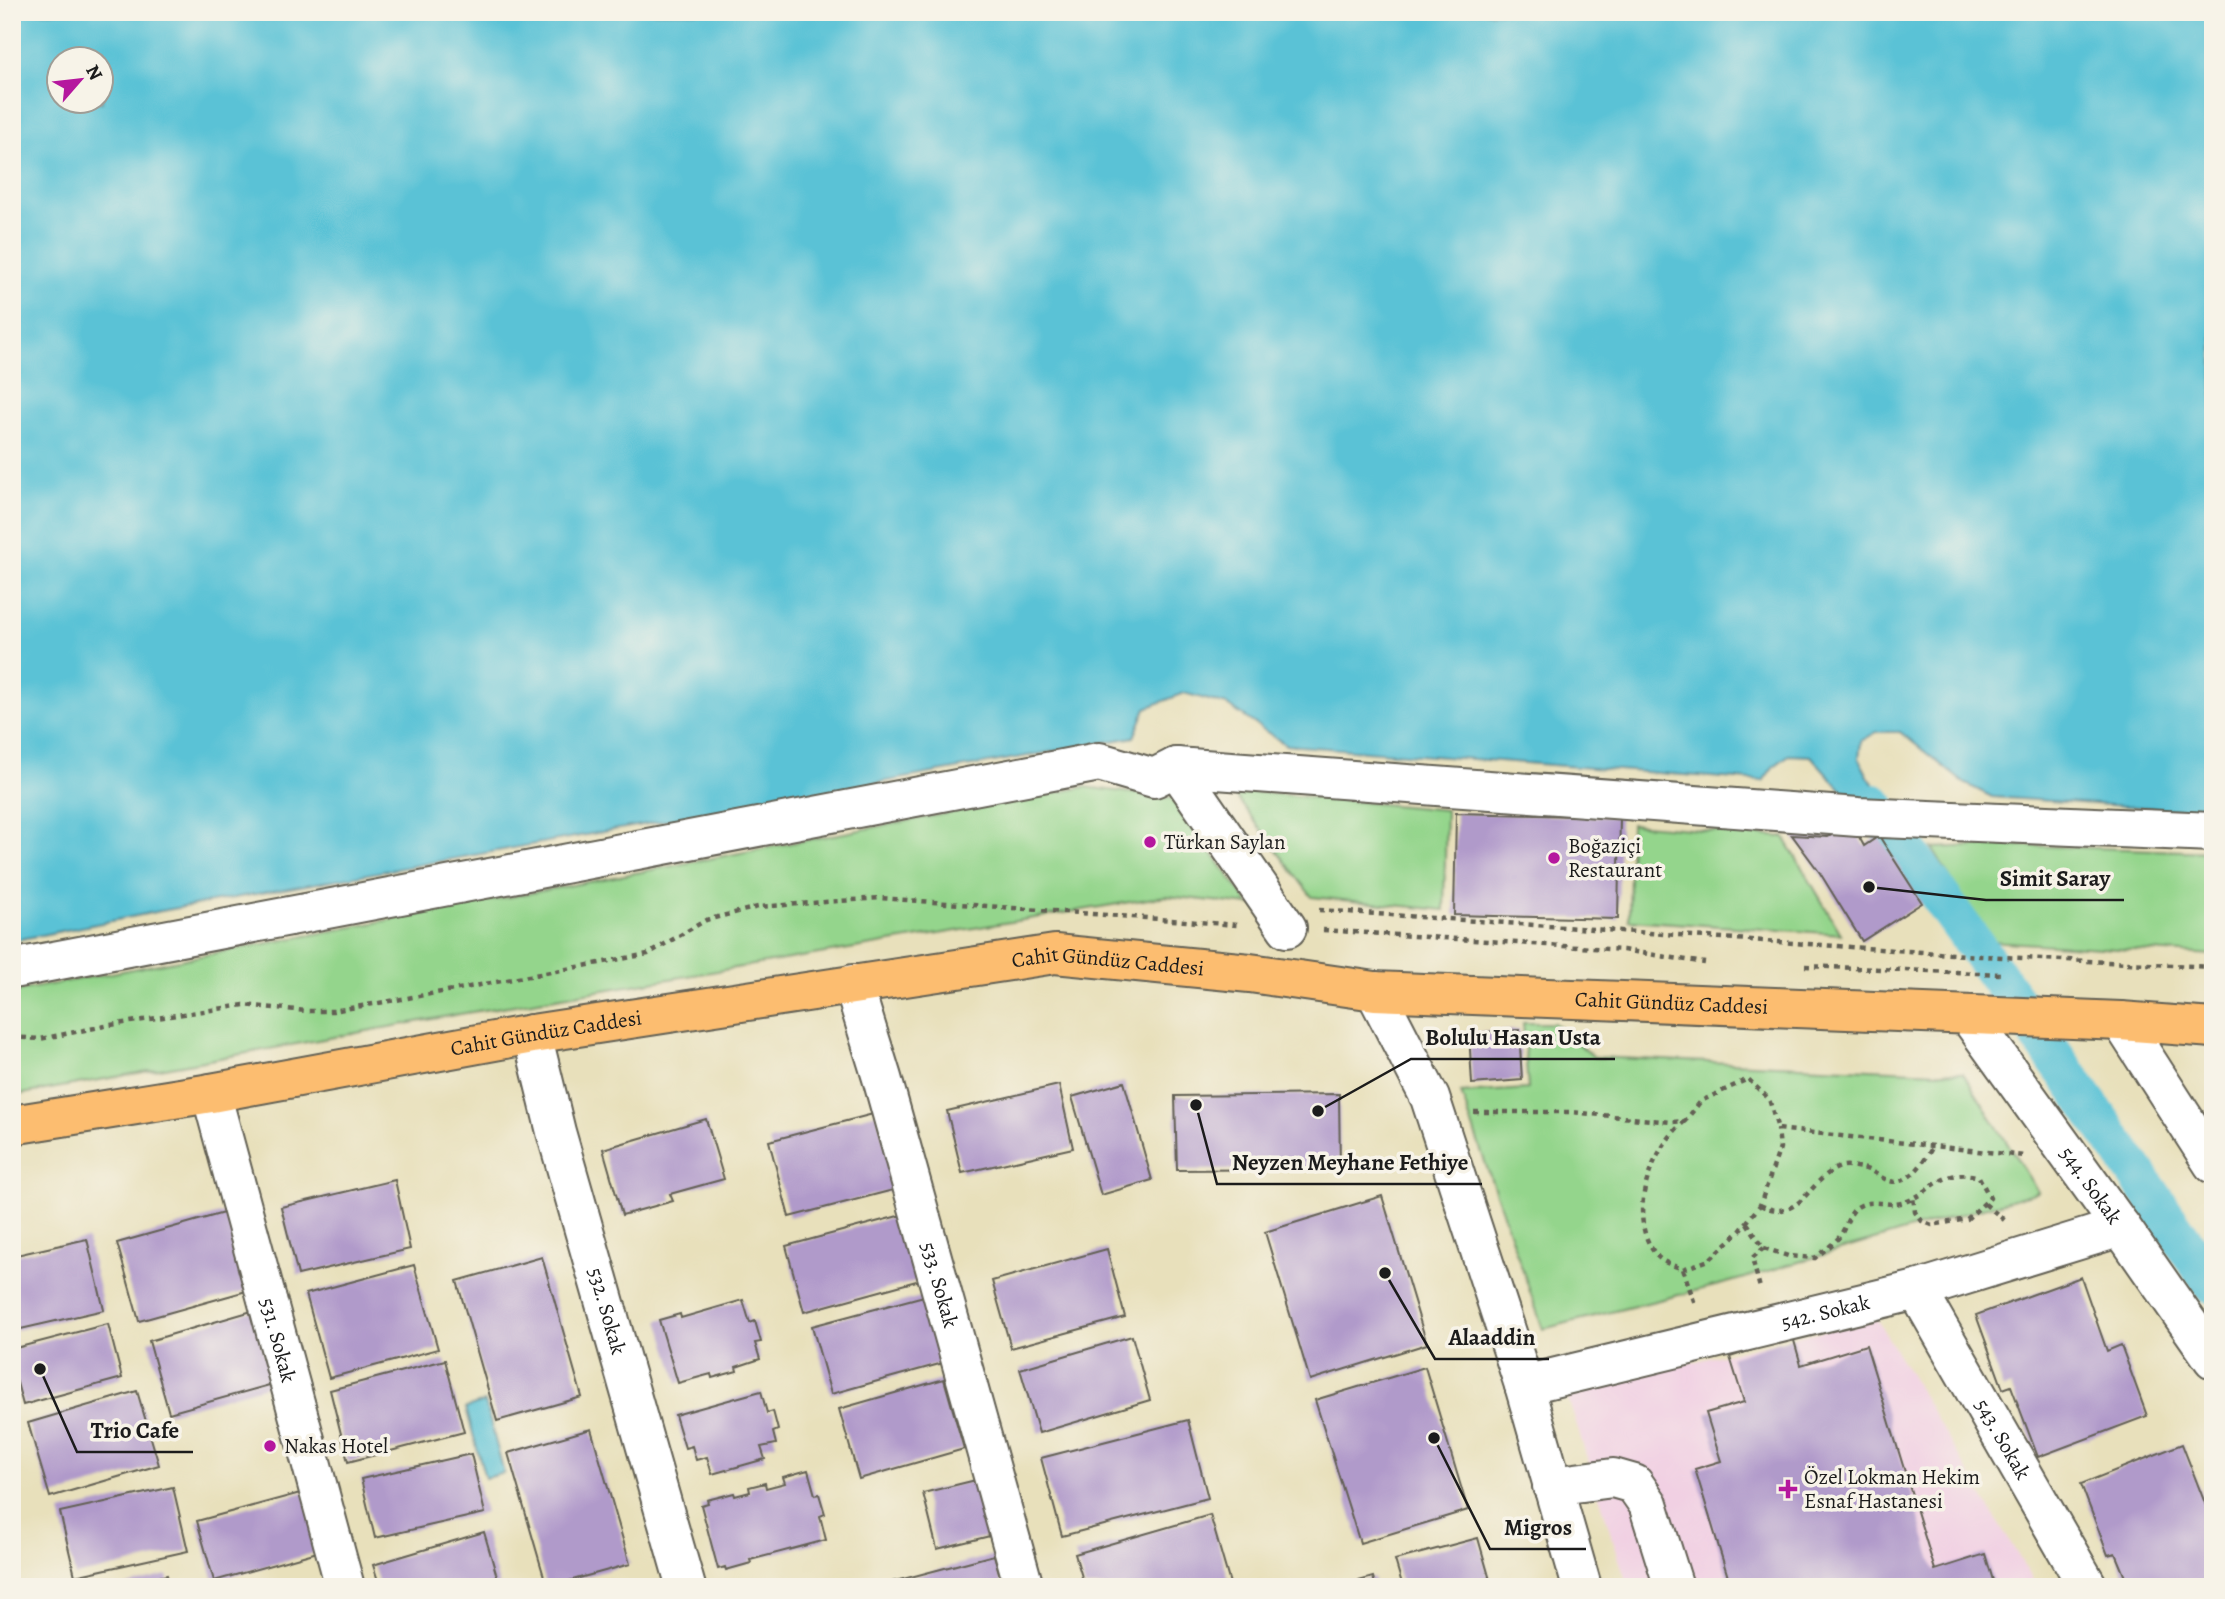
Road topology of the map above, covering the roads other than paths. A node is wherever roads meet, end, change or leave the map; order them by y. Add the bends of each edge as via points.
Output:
1 (1176, 767) junction
2 (2213, 832) edge
3 (1298, 919) road end
4 (12, 969) edge
5 (853, 984) junction
6 (1375, 991) junction
7 (1968, 1015) junction
8 (2121, 1021) junction
9 (2213, 1028) edge
10 (532, 1034) junction
11 (211, 1093) junction
12 (12, 1125) edge
13 (2213, 1164) edge
14 (2121, 1227) junction
15 (1917, 1290) junction
16 (2213, 1359) edge
17 (1524, 1385) junction
18 (1552, 1486) junction
19 (345, 1587) edge
20 (686, 1587) edge
21 (1024, 1587) edge
22 (1582, 1587) edge
23 (1674, 1587) edge
24 (2088, 1587) edge

1 - 2 street via 1858,817
1 - 3 street
1 - 4 street via 1154,778 1099,762
5 - 6 main road, Cahit Gündüz Caddesi via 1055,954 1250,973
5 - 10 main road, Cahit Gündüz Caddesi
5 - 21 street, 533. Sokak
6 - 7 main road, Cahit Gündüz Caddesi
6 - 17 street via 1430,1098
7 - 8 main road, Cahit Gündüz Caddesi
7 - 14 street, 544. Sokak
8 - 9 main road, Cahit Gündüz Caddesi
8 - 13 street
10 - 11 main road, Cahit Gündüz Caddesi
10 - 20 street, 532. Sokak
11 - 12 main road, Cahit Gündüz Caddesi
11 - 19 street, 531. Sokak
14 - 15 street, 542. Sokak
14 - 16 street, 544. Sokak
15 - 17 street, 542. Sokak
15 - 24 street, 543. Sokak
17 - 18 street
18 - 22 street
18 - 23 street via 1613,1478 1634,1483 1648,1504

